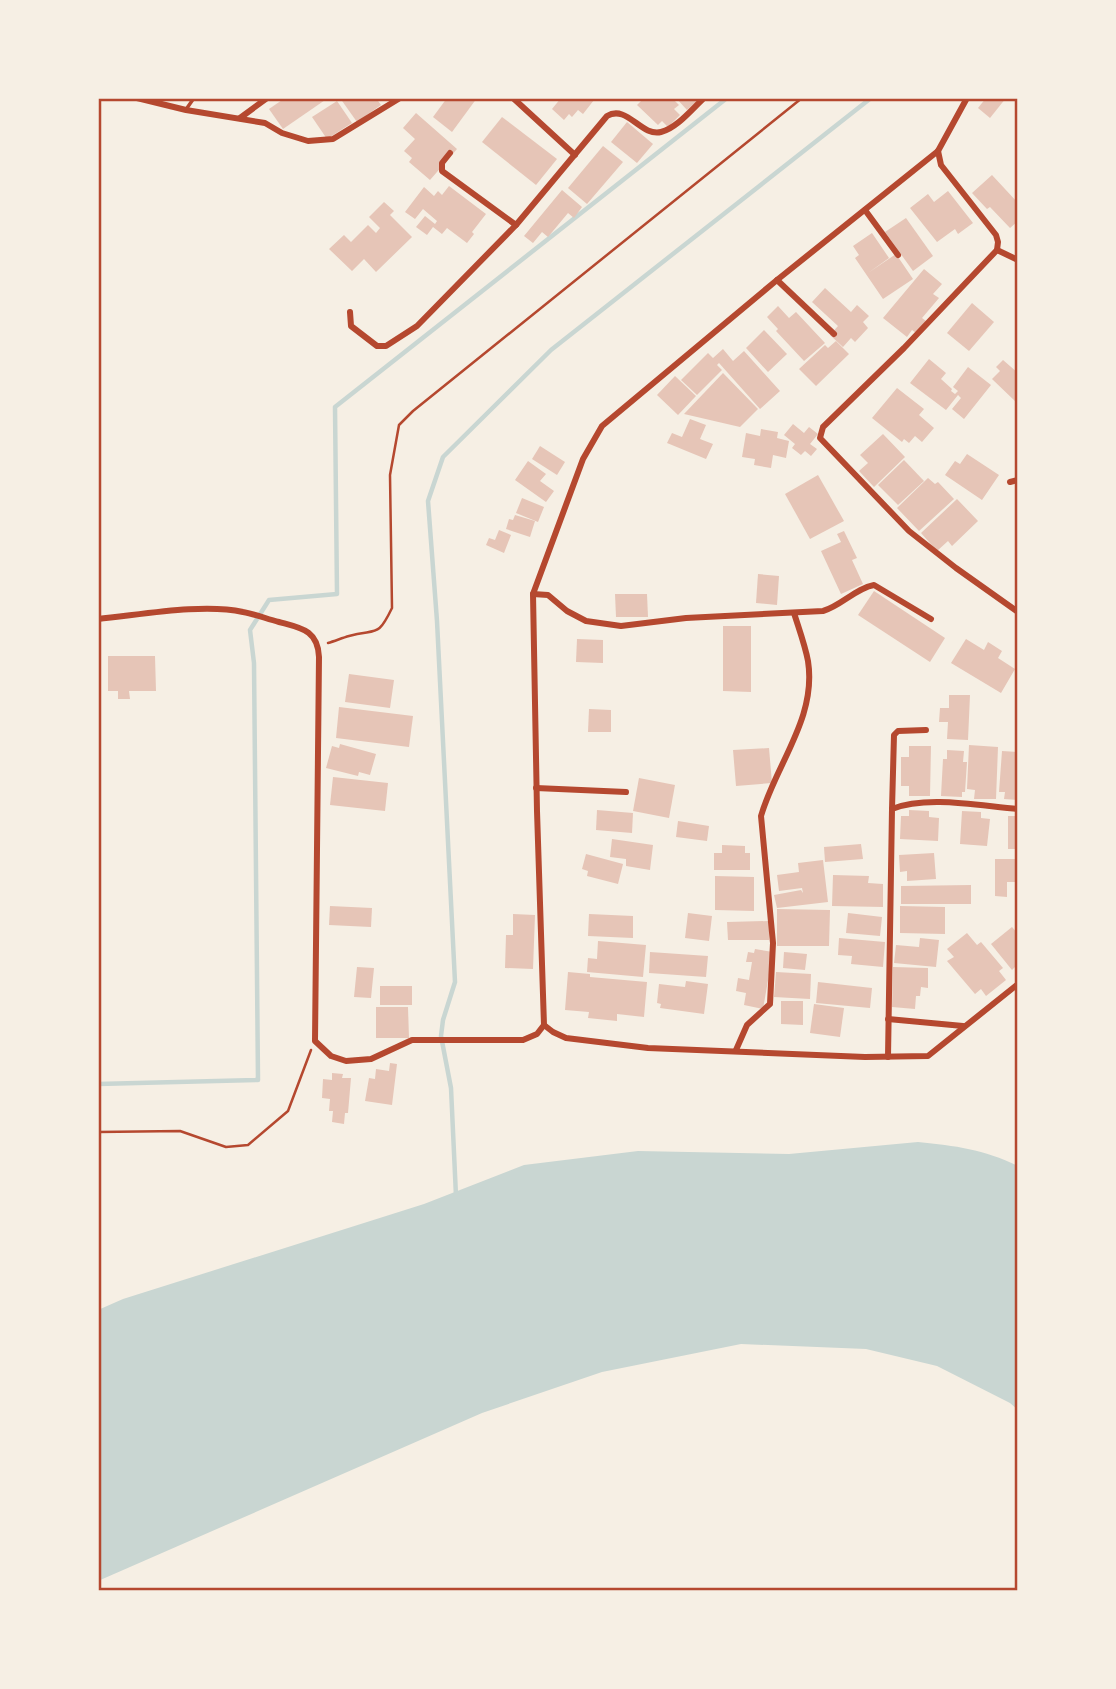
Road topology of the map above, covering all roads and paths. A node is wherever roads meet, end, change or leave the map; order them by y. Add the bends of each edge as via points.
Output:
1 (137, 98) edge
2 (194, 98) edge
3 (267, 98) edge
4 (400, 98) edge
5 (513, 98) edge
6 (704, 98) edge
7 (802, 98) edge
8 (967, 98) edge
9 (186, 110) junction
10 (240, 118) junction
11 (938, 151) junction
12 (450, 153) dead end
13 (575, 155) junction
14 (865, 210) junction
15 (516, 225) junction
16 (997, 250) junction
17 (898, 255) dead end
18 (1018, 260) edge
19 (777, 280) junction
20 (350, 312) dead end
21 (834, 334) dead end
22 (1018, 480) edge
23 (1010, 482) dead end
24 (533, 594) junction
25 (1018, 612) edge
26 (794, 613) junction
27 (98, 619) edge
28 (931, 619) dead end
29 (318, 647) junction
30 (926, 730) dead end
31 (536, 788) junction
32 (626, 792) dead end
33 (892, 809) junction
34 (1018, 809) edge
35 (1018, 984) edge
36 (888, 1018) junction
37 (544, 1025) junction
38 (963, 1026) junction
39 (314, 1041) junction
40 (736, 1050) junction
41 (888, 1056) junction
42 (98, 1132) edge

1 - 9 street
2 - 9 lane
3 - 10 street
4 - 10 street via 333,139 294,139 265,122
5 - 13 street
6 - 13 street via 669,130 659,133 612,112
7 - 29 path via 399,425 390,474 392,608 374,633 351,635
8 - 11 street
9 - 10 street
11 - 14 street
11 - 16 street via 942,165 996,235
12 - 15 street via 442,171
13 - 15 street
14 - 17 street
14 - 19 street
15 - 20 street via 417,326 386,346 377,346 351,326
16 - 18 street
16 - 25 street via 823,427 820,438 909,531
19 - 21 street
19 - 24 street via 602,426 583,459
22 - 23 street
24 - 26 street via 548,595 586,621 621,626
24 - 31 street
26 - 28 street via 832,608 874,584
26 - 40 street via 808,662 808,695 800,727 761,816 773,943 770,1004 747,1025
27 - 29 street via 242,611 299,628 313,636
29 - 39 street
30 - 33 street via 894,735
31 - 32 street
31 - 37 street
33 - 34 street via 923,803
33 - 36 street
35 - 38 street
36 - 38 street
36 - 41 street
37 - 39 street via 523,1040 412,1040 372,1059 346,1061 331,1056
37 - 40 street via 566,1038 648,1048
38 - 41 street via 928,1056
39 - 42 path via 288,1111 248,1144 226,1147 180,1131
40 - 41 street

